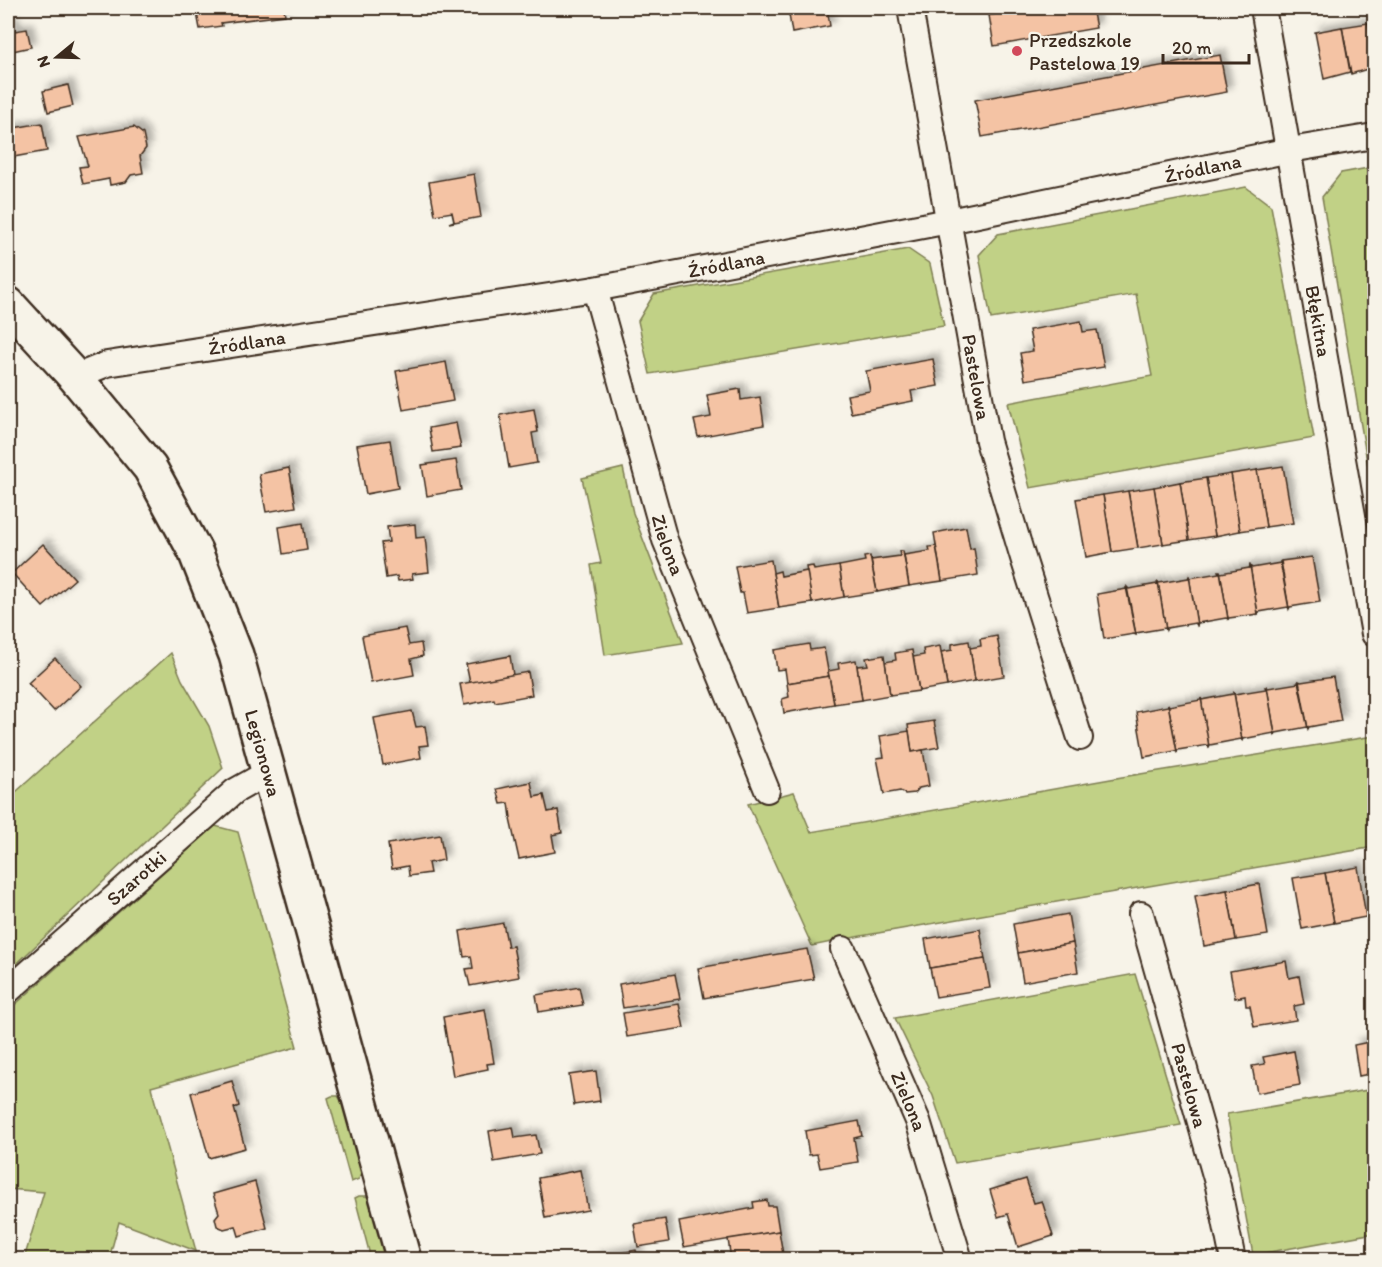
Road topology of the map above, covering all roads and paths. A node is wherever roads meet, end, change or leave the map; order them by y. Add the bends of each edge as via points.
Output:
1 (910, 8) edge
2 (1263, 8) edge
3 (1374, 135) edge
4 (1290, 150) junction
5 (949, 221) junction
6 (595, 289) junction
7 (8, 304) edge
8 (75, 377) junction
9 (1374, 634) edge
10 (1080, 738) dead end
11 (269, 772) junction
12 (767, 790) dead end
13 (1141, 914) dead end
14 (843, 949) dead end
15 (8, 992) edge
16 (404, 1260) edge
17 (960, 1260) edge
18 (1233, 1260) edge

1 - 5 street, Pastelowa
2 - 4 street, Błękitna
3 - 4 street, Źródlana
4 - 5 street, Źródlana
4 - 9 street, Błękitna
5 - 6 street, Źródlana
5 - 10 street, Pastelowa via 988,441
6 - 8 street, Źródlana via 107,364
6 - 12 street, Zielona via 665,540
7 - 8 main road, Legionowa
8 - 11 main road, Legionowa via 150,468 195,551 236,655
11 - 15 street, Szarotki via 235,791
11 - 16 main road, Legionowa
13 - 18 street, Pastelowa via 1218,1186
14 - 17 street, Zielona via 918,1121

